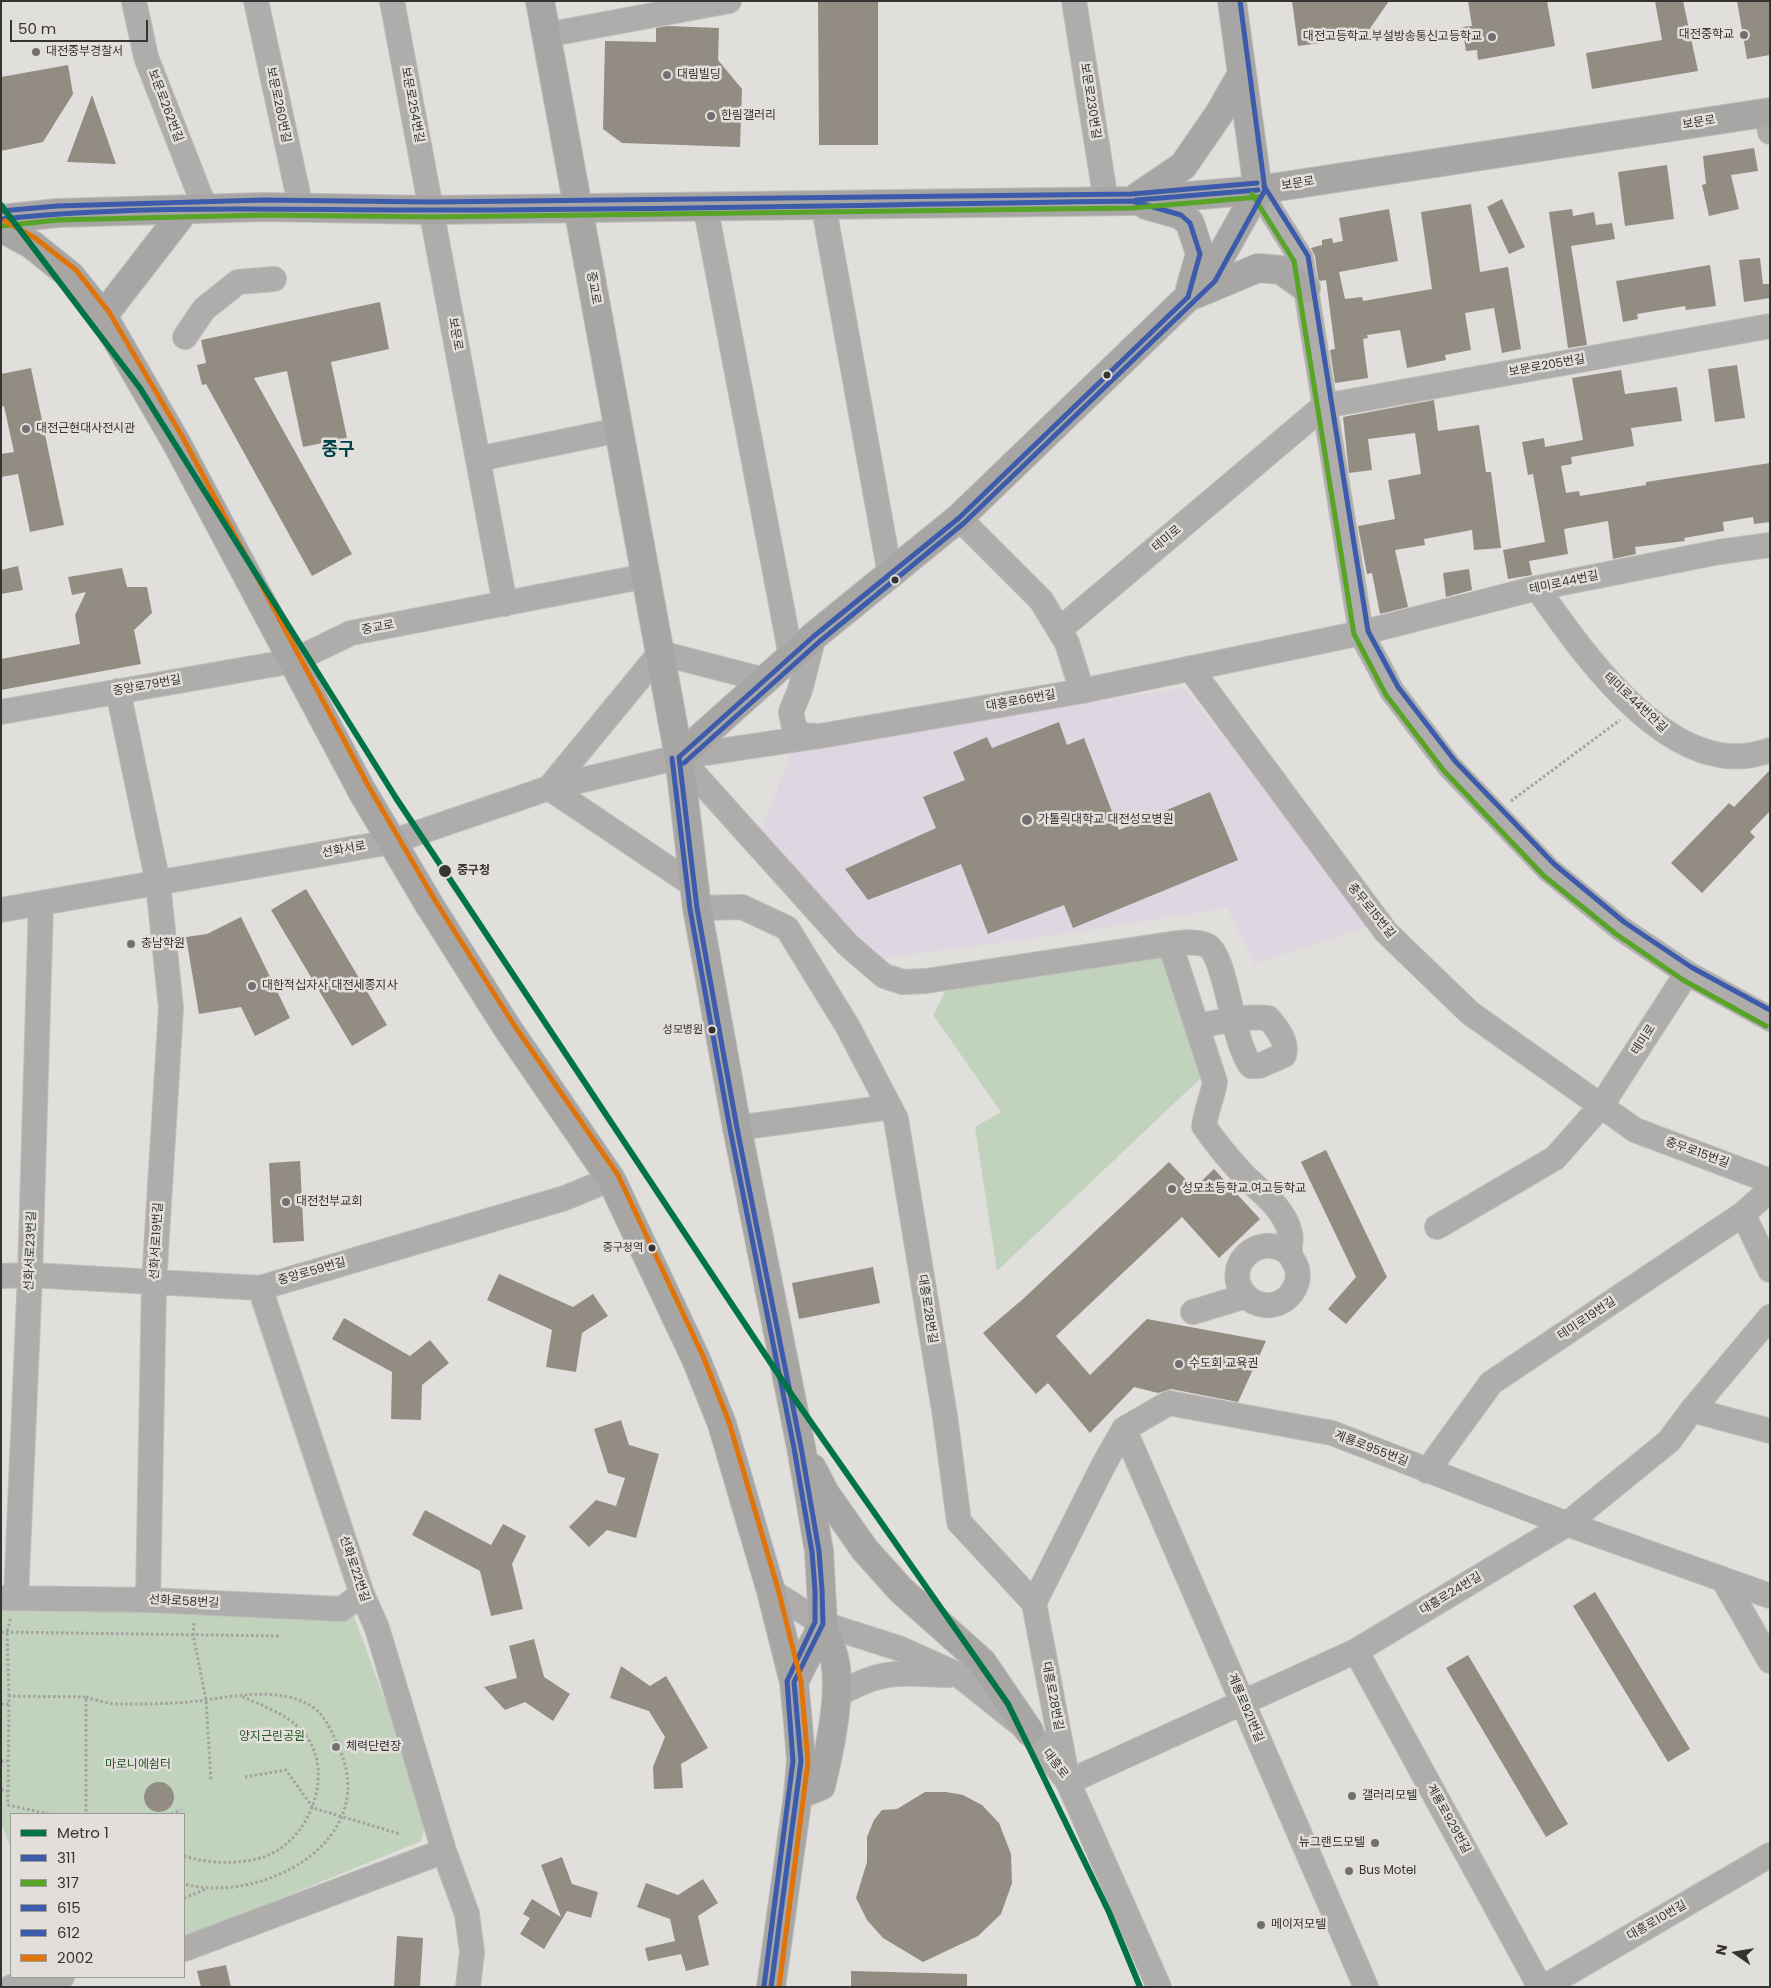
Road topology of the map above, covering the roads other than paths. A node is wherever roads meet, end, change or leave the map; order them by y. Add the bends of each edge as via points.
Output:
1 (134, 1) edge
2 (256, 1) edge
3 (392, 1) edge
4 (540, 1) edge
5 (729, 1) edge
6 (1074, 1) edge
7 (1232, 1) edge
8 (546, 35) junction
9 (1242, 74) junction
10 (1769, 119) edge
11 (1258, 190) junction
12 (1119, 201) junction
13 (823, 203) junction
14 (705, 205) junction
15 (578, 207) junction
16 (301, 208) junction
17 (195, 209) junction
18 (432, 210) junction
19 (1, 219) edge
20 (1, 228) edge
21 (274, 279) dead end
22 (1306, 288) junction
23 (1188, 297) junction
24 (103, 316) junction
25 (1770, 326) edge
26 (185, 337) dead end
27 (1324, 406) junction
28 (619, 430) junction
29 (478, 458) junction
30 (959, 518) junction
31 (1770, 546) edge
32 (890, 574) junction
33 (646, 576) junction
34 (1537, 588) junction
35 (504, 604) junction
36 (1060, 630) junction
37 (1361, 633) junction
38 (814, 636) junction
39 (660, 653) junction
40 (791, 656) junction
41 (292, 660) junction
42 (1190, 668) junction
43 (765, 680) junction
44 (118, 691) junction
45 (1082, 691) junction
46 (1, 712) edge
47 (820, 736) junction
48 (1770, 750) edge
49 (679, 757) junction
50 (549, 788) junction
51 (391, 842) junction
52 (158, 883) junction
53 (696, 897) junction
54 (41, 903) junction
55 (1, 910) edge
56 (1170, 944) junction
57 (1687, 973) junction
58 (1767, 1012) edge
59 (1197, 1026) junction
60 (1601, 1106) junction
61 (890, 1107) junction
62 (737, 1128) junction
63 (611, 1179) junction
64 (1770, 1181) edge
65 (1770, 1190) edge
66 (1743, 1214) junction
67 (1438, 1226) dead end
68 (1290, 1254) junction
69 (1770, 1270) edge
70 (30, 1275) junction
71 (1, 1276) edge
72 (154, 1283) junction
73 (260, 1288) junction
74 (1246, 1296) junction
75 (1194, 1312) dead end
76 (1770, 1317) edge
77 (1692, 1410) junction
78 (1124, 1429) junction
79 (1770, 1430) edge
80 (801, 1447) junction
81 (1427, 1471) junction
82 (1567, 1524) junction
83 (1723, 1578) junction
84 (771, 1591) junction
85 (362, 1594) junction
86 (1770, 1596) edge
87 (8, 1598) edge
88 (148, 1600) junction
89 (1034, 1603) junction
90 (823, 1624) junction
91 (1356, 1651) junction
92 (1770, 1661) edge
93 (959, 1676) junction
94 (794, 1682) junction
95 (836, 1696) junction
96 (1242, 1703) junction
97 (1029, 1731) junction
98 (1068, 1782) junction
99 (798, 1795) junction
100 (444, 1851) junction
101 (1770, 1855) edge
102 (185, 1949) edge
103 (57, 1978) edge
104 (11, 1987) edge
105 (468, 1987) edge
106 (772, 1987) edge
107 (1159, 1987) edge
108 (1366, 1987) edge
109 (1542, 1987) edge

1 - 17 street, 보문로262번길 via 146,57
2 - 16 street, 보문로260번길
3 - 18 street, 보문로254번길
4 - 8 main road, 중교로
5 - 8 street
6 - 12 street, 보문로230번길
7 - 9 main road
8 - 15 main road, 중교로
9 - 11 main road
9 - 12 main road via 1183,166
10 - 11 main road, 보문로
11 - 12 main road, 보문로
11 - 22 street via 1301,258
11 - 23 main road via 1209,277
12 - 13 main road, 보문로
12 - 23 main road via 1181,215 1190,223 1200,254
13 - 14 main road, 보문로
13 - 32 street
14 - 15 main road, 보문로
14 - 40 street
15 - 18 main road, 보문로
15 - 28 main road, 중교로
16 - 17 main road, 보문로
16 - 18 main road, 보문로
17 - 19 main road, 보문로 via 57,213
17 - 24 main road
18 - 29 street, 보문로
20 - 24 main road via 30,244 71,276
21 - 26 street via 238,282 204,309
22 - 23 main road via 1281,270 1258,268
22 - 27 street
23 - 30 main road
24 - 41 main road via 176,442
25 - 27 street, 보문로205번길
27 - 36 street, 테미로
27 - 37 street
28 - 29 street
28 - 33 main road, 중교로
29 - 35 street, 보문로
30 - 32 main road
30 - 36 street via 1041,600
31 - 34 street, 테미로44번길 via 1720,552
32 - 38 main road
33 - 35 street, 중교로
33 - 39 main road, 중교로
34 - 37 street, 테미로44번길
34 - 48 street, 테미로44번안길 via 1577,645 1660,728 1684,744 1733,758
35 - 41 street, 중교로 via 351,633
36 - 45 street
37 - 42 street, 대흥로66번길
37 - 57 street via 1392,691 1448,766 1493,815 1549,870 1620,928
38 - 40 main road
38 - 47 street via 791,712 794,728 802,735
39 - 43 street
39 - 49 main road, 중교로
39 - 50 street
40 - 43 main road
41 - 44 street, 중앙로79번길
41 - 51 main road
42 - 45 street, 대흥로66번길
42 - 60 street, 충무로15번길 via 1386,932 1470,1013
43 - 49 main road
44 - 46 street, 중앙로79번길
44 - 52 street, 선화서로19번길
45 - 47 street, 대흥로66번길
47 - 49 street, 대흥로66번길
49 - 50 street, 선화서로
49 - 53 main road
49 - 56 street via 848,946 884,976 903,982 926,981
50 - 51 street, 선화서로
50 - 53 street
51 - 52 street, 선화서로
51 - 63 main road via 508,1029
52 - 54 street, 선화서로
52 - 72 street, 선화서로19번길 via 171,1008
53 - 61 street, 대흥로28번길 via 742,907 787,928 848,1026
53 - 62 main road
54 - 55 street, 선화서로
54 - 70 street, 선화서로23번길
56 - 59 street
56 - 59 street via 1207,945 1216,954 1234,1020
57 - 58 street
57 - 60 street, 테미로
59 - 68 street via 1215,1082 1204,1126 1241,1172 1278,1209 1290,1233
60 - 64 street, 충무로15번길 via 1635,1130
60 - 67 street via 1555,1158
61 - 62 street
61 - 89 street, 대흥로28번길 via 896,1118 959,1522
62 - 80 main road
63 - 73 street, 중앙로59번길 via 565,1198
63 - 84 main road via 696,1359 722,1424
65 - 66 street, 테미로19번길
66 - 69 street
66 - 81 street, 테미로19번길 via 1491,1383
68 - 74 street via 1295,1261 1298,1278 1285,1300 1269,1305
68 - 74 street via 1267,1245 1244,1256 1238,1281
70 - 71 street, 중앙로59번길
70 - 72 street, 중앙로59번길
70 - 87 street, 선화서로23번길
72 - 73 street, 중앙로59번길
72 - 88 street, 선화서로19번길
73 - 85 street, 선화로22번길
74 - 75 street
76 - 77 street, 대흥로24번길
77 - 79 street
77 - 82 street, 대흥로24번길 via 1669,1441
78 - 81 street, 계룡로955번길 via 1170,1403 1332,1434
78 - 89 street
78 - 96 street, 계룡로921번길
80 - 90 main road via 819,1551
80 - 97 main road via 825,1493 865,1550 901,1590 982,1662
81 - 82 street, 계룡로955번길
82 - 83 street, 계룡로955번길
82 - 91 street, 대흥로24번길
83 - 86 street, 계룡로955번길
83 - 92 street
84 - 90 street, 대흥로
84 - 94 main road
85 - 88 street, 선화로58번길 via 342,1608
85 - 100 street, 선화로22번길 via 377,1628
87 - 88 street, 선화로58번길
89 - 98 street, 대흥로28번길
90 - 93 street, 대흥로 via 901,1649
90 - 94 main road
90 - 95 main road via 836,1667
91 - 96 street, 대흥로24번길
91 - 109 street, 계룡로929번길
93 - 95 street via 892,1673 859,1682
93 - 97 street, 대흥로
94 - 99 main road via 801,1761
95 - 99 main road via 822,1786
96 - 98 street, 대흥로24번길
96 - 108 street, 계룡로921번길
97 - 98 street, 대흥로
98 - 107 street, 대흥로
99 - 106 main road
100 - 102 street
100 - 105 street, 선화로22번길 via 467,1914 472,1952
101 - 109 street, 대흥로10번길
103 - 104 street

